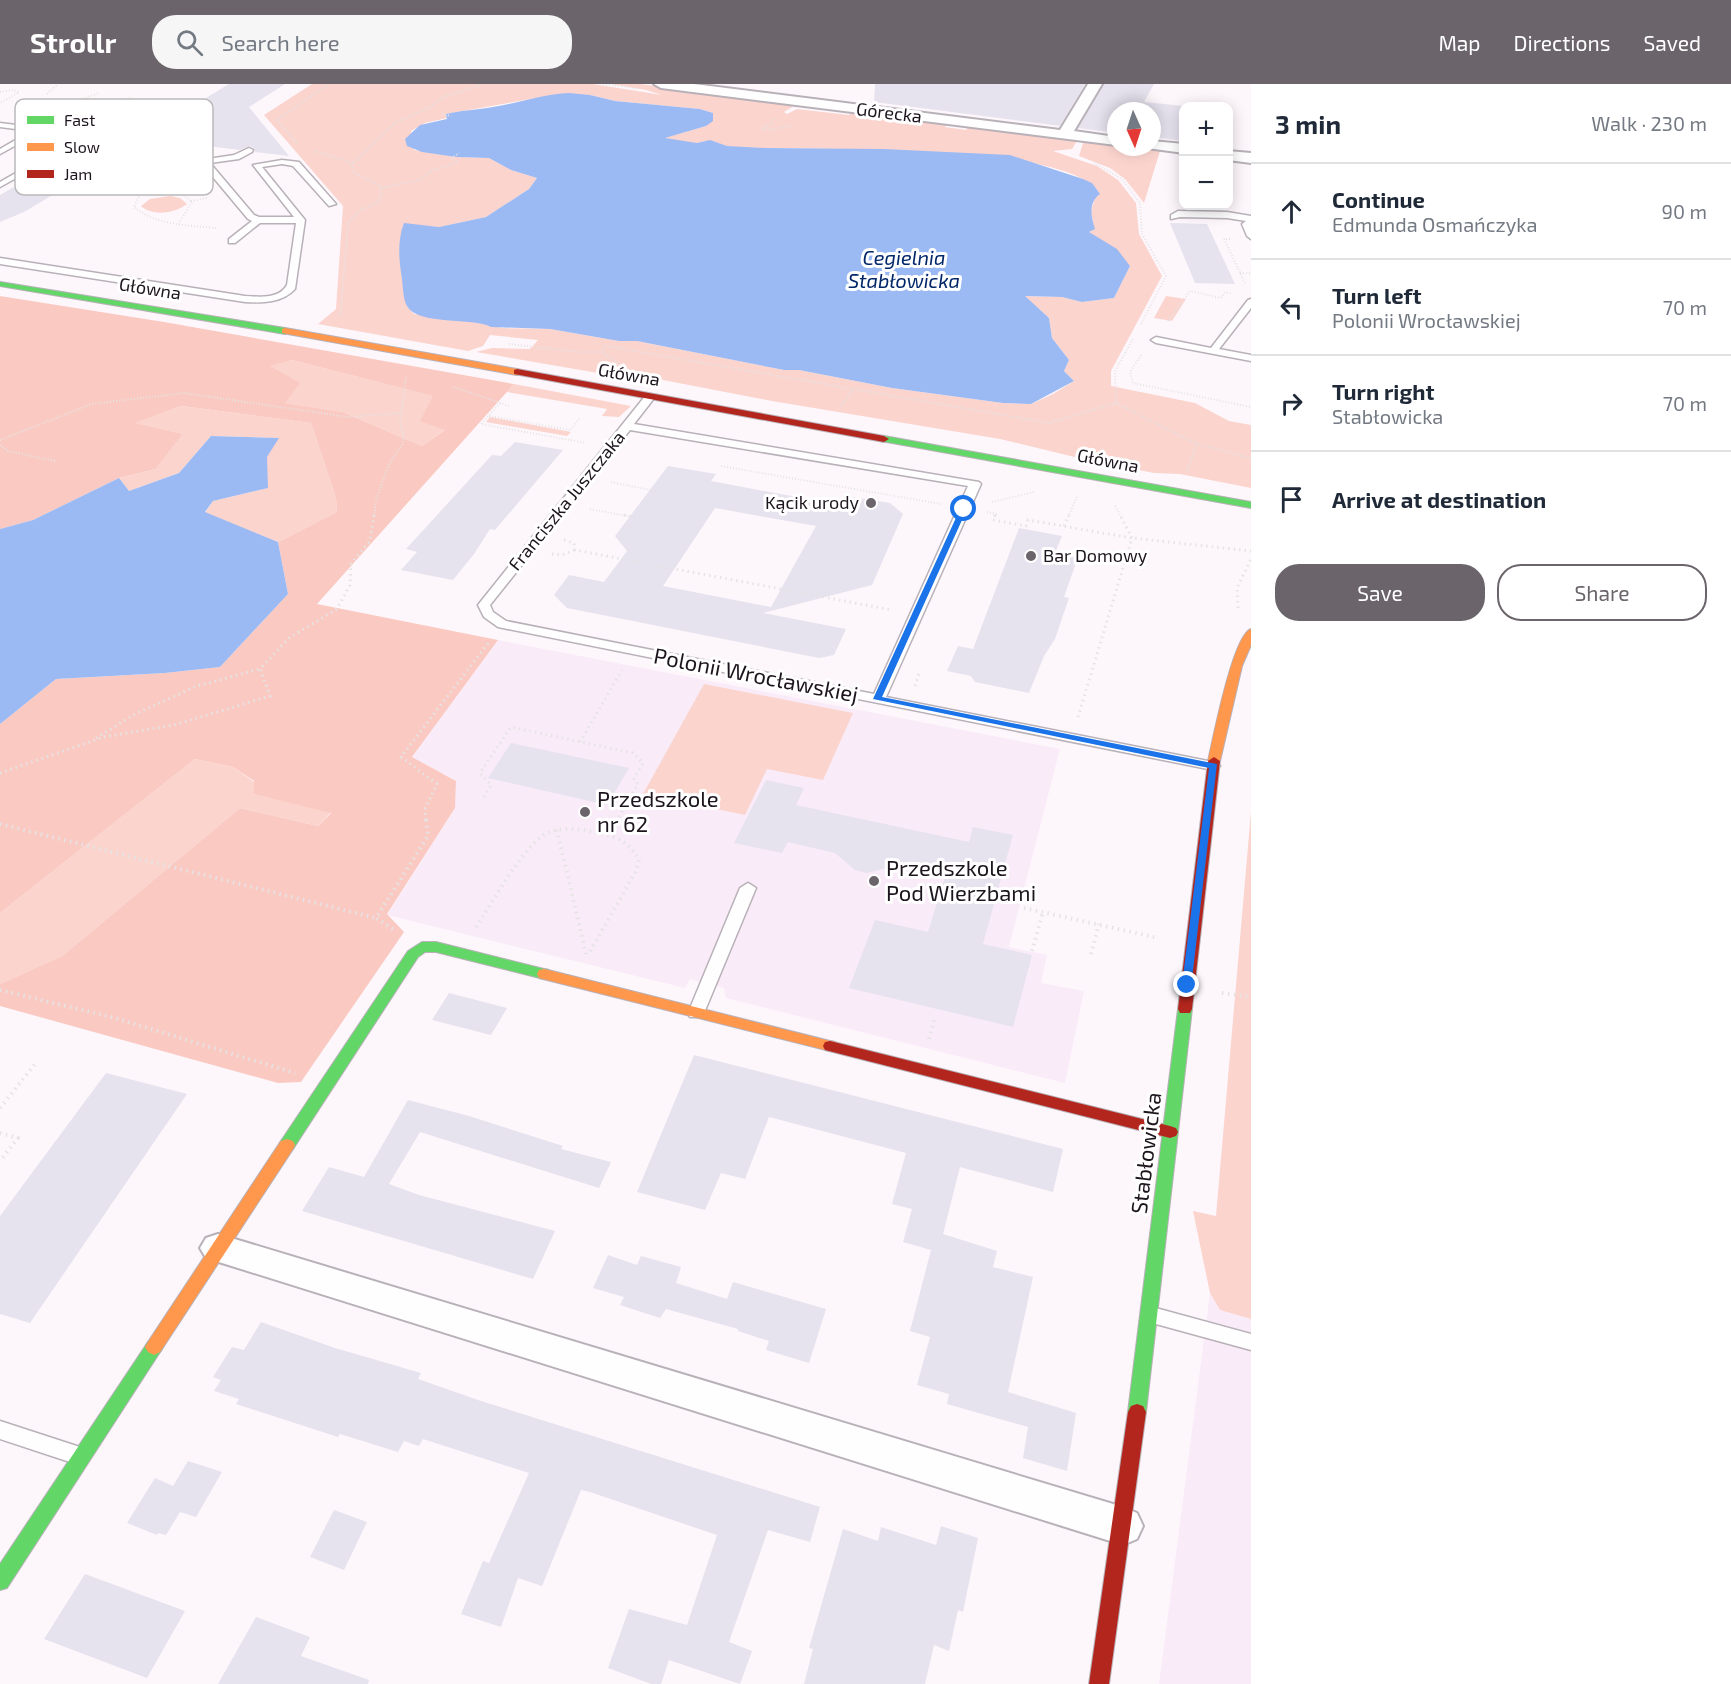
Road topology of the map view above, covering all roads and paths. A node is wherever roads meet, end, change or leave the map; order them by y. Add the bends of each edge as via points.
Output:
1 (58, 84) edge
2 (329, 84) edge
3 (484, 84) edge
4 (662, 84) edge
5 (1095, 84) edge
6 (0, 92) edge
7 (99, 93) dead end
8 (47, 94) dead end
9 (131, 97) dead end
10 (82, 99) edge
11 (127, 99) edge
12 (0, 103) edge
13 (442, 114) dead end
14 (451, 116) dead end
15 (777, 117) dead end
16 (801, 123) dead end
17 (0, 125) edge
18 (15, 127) edge
19 (1064, 135) junction
20 (1083, 137) junction
21 (1107, 140) edge
22 (15, 144) edge
23 (299, 145) dead end
24 (1161, 147) edge
25 (1179, 149) edge
26 (249, 150) dead end
27 (312, 151) dead end
28 (0, 152) edge
29 (459, 153) dead end
30 (1233, 156) edge
31 (1251, 158) edge
32 (213, 161) edge
33 (353, 163) junction
34 (213, 172) edge
35 (15, 176) edge
36 (0, 185) edge
37 (381, 188) junction
38 (138, 195) edge
39 (182, 195) edge
40 (206, 195) edge
41 (190, 201) junction
42 (332, 204) dead end
43 (1174, 217) dead end
44 (258, 220) junction
45 (301, 220) junction
46 (1251, 220) edge
47 (179, 223) junction
48 (243, 232) junction
49 (1251, 236) edge
50 (232, 241) dead end
51 (0, 261) edge
52 (1240, 273) dead end
53 (1251, 273) edge
54 (0, 284) edge
55 (1251, 302) edge
56 (334, 319) dead end
57 (1156, 340) dead end
58 (1213, 351) junction
59 (1251, 358) edge
60 (630, 370) dead end
61 (406, 375) dead end
62 (449, 386) dead end
63 (853, 390) junction
64 (650, 397) junction
65 (1116, 403) junction
66 (509, 406) dead end
67 (840, 407) dead end
68 (402, 413) junction
69 (488, 416) dead end
70 (580, 418) dead end
71 (627, 426) junction
72 (0, 440) edge
73 (1197, 444) junction
74 (0, 445) edge
75 (1251, 458) edge
76 (55, 461) dead end
77 (1184, 480) dead end
78 (607, 481) dead end
79 (1080, 489) dead end
80 (660, 492) dead end
81 (1112, 501) dead end
82 (944, 504) dead end
83 (1251, 505) edge
84 (586, 508) dead end
85 (978, 510) dead end
86 (939, 515) dead end
87 (639, 518) dead end
88 (1064, 526) junction
89 (1132, 538) junction
90 (562, 539) dead end
91 (575, 550) junction
92 (1251, 551) edge
93 (545, 562) dead end
94 (916, 615) junction
95 (502, 624) junction
96 (1251, 632) edge
97 (624, 665) dead end
98 (260, 669) junction
99 (878, 699) junction
100 (1072, 737) junction
101 (580, 742) junction
102 (88, 743) junction
103 (1213, 766) junction
104 (0, 773) edge
105 (484, 796) dead end
106 (0, 824) edge
107 (612, 828) dead end
108 (557, 830) junction
109 (748, 888) dead end
110 (1024, 908) dead end
111 (1043, 912) junction
112 (376, 918) junction
113 (1099, 924) junction
114 (470, 935) dead end
115 (1160, 938) dead end
116 (422, 947) junction
117 (1032, 951) dead end
118 (1091, 954) dead end
119 (587, 956) junction
120 (584, 963) dead end
121 (0, 990) edge
122 (696, 1012) junction
123 (935, 1016) dead end
124 (926, 1048) dead end
125 (35, 1064) dead end
126 (327, 1083) junction
127 (0, 1108) edge
128 (1170, 1132) junction
129 (0, 1133) edge
130 (0, 1161) edge
131 (218, 1248) junction
132 (1149, 1315) junction
133 (1251, 1342) edge
134 (0, 1430) edge
135 (81, 1457) junction
136 (1123, 1526) junction
137 (0, 1581) edge
138 (1099, 1684) edge

1 - 8 path
2 - 23 path via 277,120
3 - 33 path via 443,97 395,123
4 - 19 street, Górecka via 787,94
5 - 19 street
6 - 12 path via 19,92
7 - 10 path
9 - 11 path
13 - 14 path
15 - 16 path via 761,129
17 - 18 lane
19 - 20 street, Górecka
20 - 21 street, Górecka
20 - 65 path via 1075,157 1098,164 1122,179 1140,203 1142,234 1166,276 1115,371
22 - 28 lane
24 - 25 street
26 - 32 lane via 236,157
27 - 33 path
29 - 37 path via 452,158 457,162 419,180
30 - 31 street
33 - 37 path via 353,172
34 - 44 lane via 251,217
35 - 36 lane
37 - 56 path via 379,202 359,211 348,223 341,312
38 - 47 path via 134,207 141,214
39 - 41 path
40 - 41 path via 208,198
41 - 47 path
42 - 45 lane via 296,164 257,165
43 - 46 lane via 1207,214
44 - 45 lane
44 - 48 lane
45 - 51 lane via 291,286 282,296 268,299 245,299
46 - 49 lane via 1246,224
47 - 48 path
48 - 50 lane
52 - 53 path
54 - 64 street, Główna
55 - 58 lane
57 - 58 lane
58 - 59 lane
60 - 63 path via 601,352 606,346
61 - 68 path
62 - 66 path
63 - 65 path via 1049,423
63 - 67 path
64 - 71 lane, Franciszka Juszczaka
64 - 83 street, Główna
65 - 73 path
68 - 72 path via 348,417 184,393 92,404
68 - 98 path via 402,445 389,465 376,500 370,541 351,564 350,585 337,609 289,638
69 - 70 path via 570,430
71 - 94 lane via 975,484
71 - 95 lane, Franciszka Juszczaka via 484,604 488,614
73 - 75 path
73 - 77 path
74 - 76 path via 8,451
78 - 80 path
79 - 88 path
81 - 89 path
82 - 86 path
84 - 87 path
85 - 88 path via 996,514 993,520 1026,526 1028,520
88 - 89 path
89 - 92 path
89 - 100 path
90 - 91 path via 574,543
91 - 93 path via 552,554
91 - 94 path
94 - 99 lane
95 - 99 lane, Polonii Wrocławskiej
95 - 112 path via 401,757 437,784 425,809 428,836
96 - 103 street, Stabłowicka via 1236,666
97 - 101 path
98 - 102 path via 198,686 135,714
98 - 102 path via 270,696 174,725
99 - 100 lane, Polonii Wrocławskiej
100 - 103 lane, Polonii Wrocławskiej
101 - 105 path via 511,727 480,773 491,785
101 - 107 path via 633,753 643,763 634,779 638,784
102 - 104 path
103 - 128 street, Stabłowicka
106 - 112 path
108 - 114 path via 533,842
108 - 119 path
108 - 119 path via 575,828 616,837 632,847 639,860
109 - 122 lane
110 - 111 path
111 - 113 path
111 - 117 path
112 - 116 path
113 - 115 path
113 - 118 path
116 - 122 street via 436,947
116 - 126 street via 413,954
119 - 120 path
121 - 126 path via 116,1018
122 - 128 street
123 - 124 path
125 - 127 path
126 - 131 street
128 - 132 street, Stabłowicka
129 - 130 path via 18,1138
131 - 135 street
131 - 136 street
132 - 133 lane
132 - 136 street, Stabłowicka
134 - 135 lane
135 - 137 street
136 - 138 street, Stabłowicka

